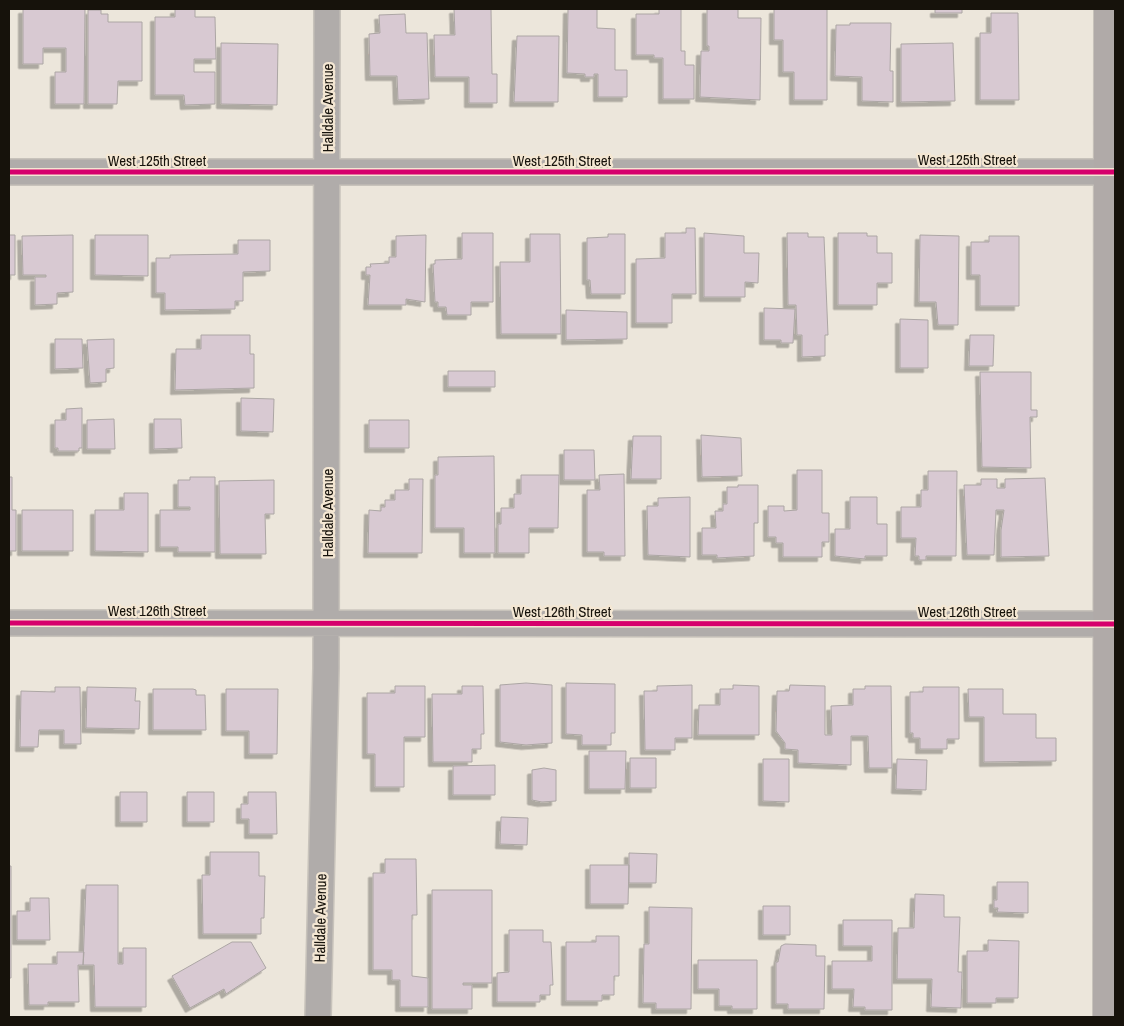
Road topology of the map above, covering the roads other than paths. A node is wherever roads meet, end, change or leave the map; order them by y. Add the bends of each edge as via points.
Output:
1 (327, 9) edge
2 (1108, 9) edge
3 (9, 172) edge
4 (1112, 172) edge
5 (327, 173) junction
6 (9, 623) edge
7 (326, 623) junction
8 (1111, 624) edge
9 (318, 1017) edge
10 (1107, 1017) edge

1 - 5 street, Halldale Avenue
2 - 4 main road
3 - 5 street, West 125th Street
4 - 5 street, West 125th Street
4 - 8 main road
5 - 7 street, Halldale Avenue
6 - 7 street, West 126th Street
7 - 8 street, West 126th Street
7 - 9 street, Halldale Avenue
8 - 10 main road

